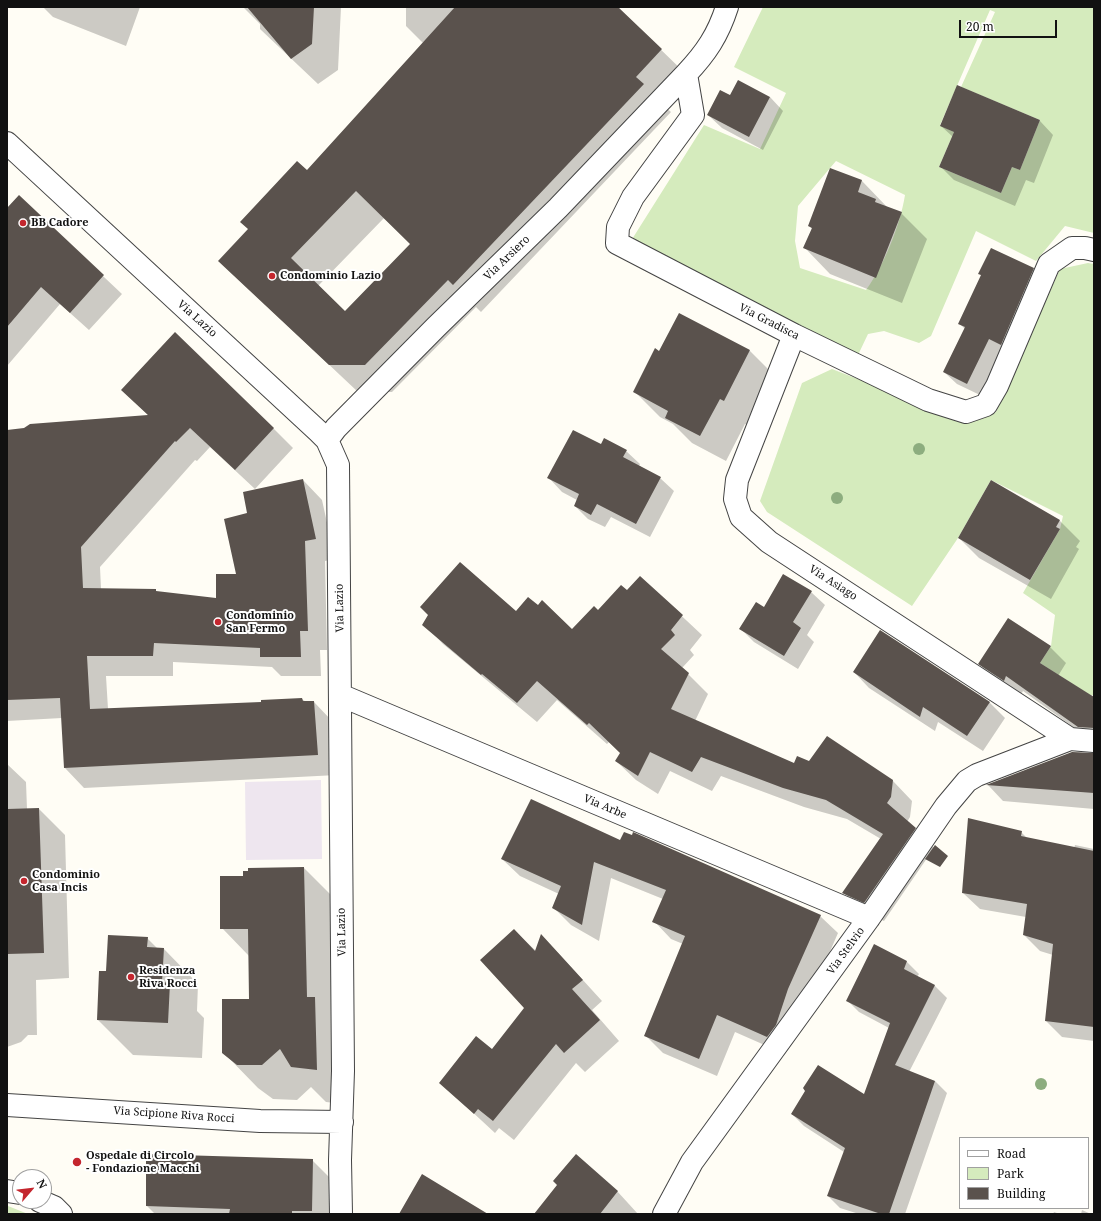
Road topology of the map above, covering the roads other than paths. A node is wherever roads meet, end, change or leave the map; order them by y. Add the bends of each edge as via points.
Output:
1 (727, 7) edge
2 (686, 74) junction
3 (7, 143) edge
4 (1094, 250) edge
5 (794, 335) junction
6 (327, 440) junction
7 (340, 695) junction
8 (1070, 739) junction
9 (1094, 741) edge
10 (869, 918) junction
11 (7, 1105) edge
12 (342, 1122) junction
13 (52, 1206) edge
14 (62, 1214) edge
15 (341, 1214) edge
16 (664, 1214) edge

1 - 2 street via 721,28 702,57
2 - 5 street, Via Gradisca via 693,115 633,197 618,227 617,243
2 - 6 street, Via Arsiero via 558,208 419,344
3 - 6 street, Via Lazio
4 - 5 street, Via Gradisca via 1072,248 1049,264 997,386 986,405 966,412 928,400
5 - 8 street, Via Asiago via 737,480 735,499 741,517 769,542
6 - 7 street, Via Lazio via 338,465
7 - 10 street, Via Arbe
7 - 12 street, Via Lazio
8 - 9 street, Via Asiago
8 - 10 street, Via Stelvio via 967,781 946,806
10 - 16 street, Via Stelvio via 692,1162
11 - 12 street, Via Scipione Riva Rocci via 260,1121
12 - 15 street, Via Lazio
13 - 14 street

